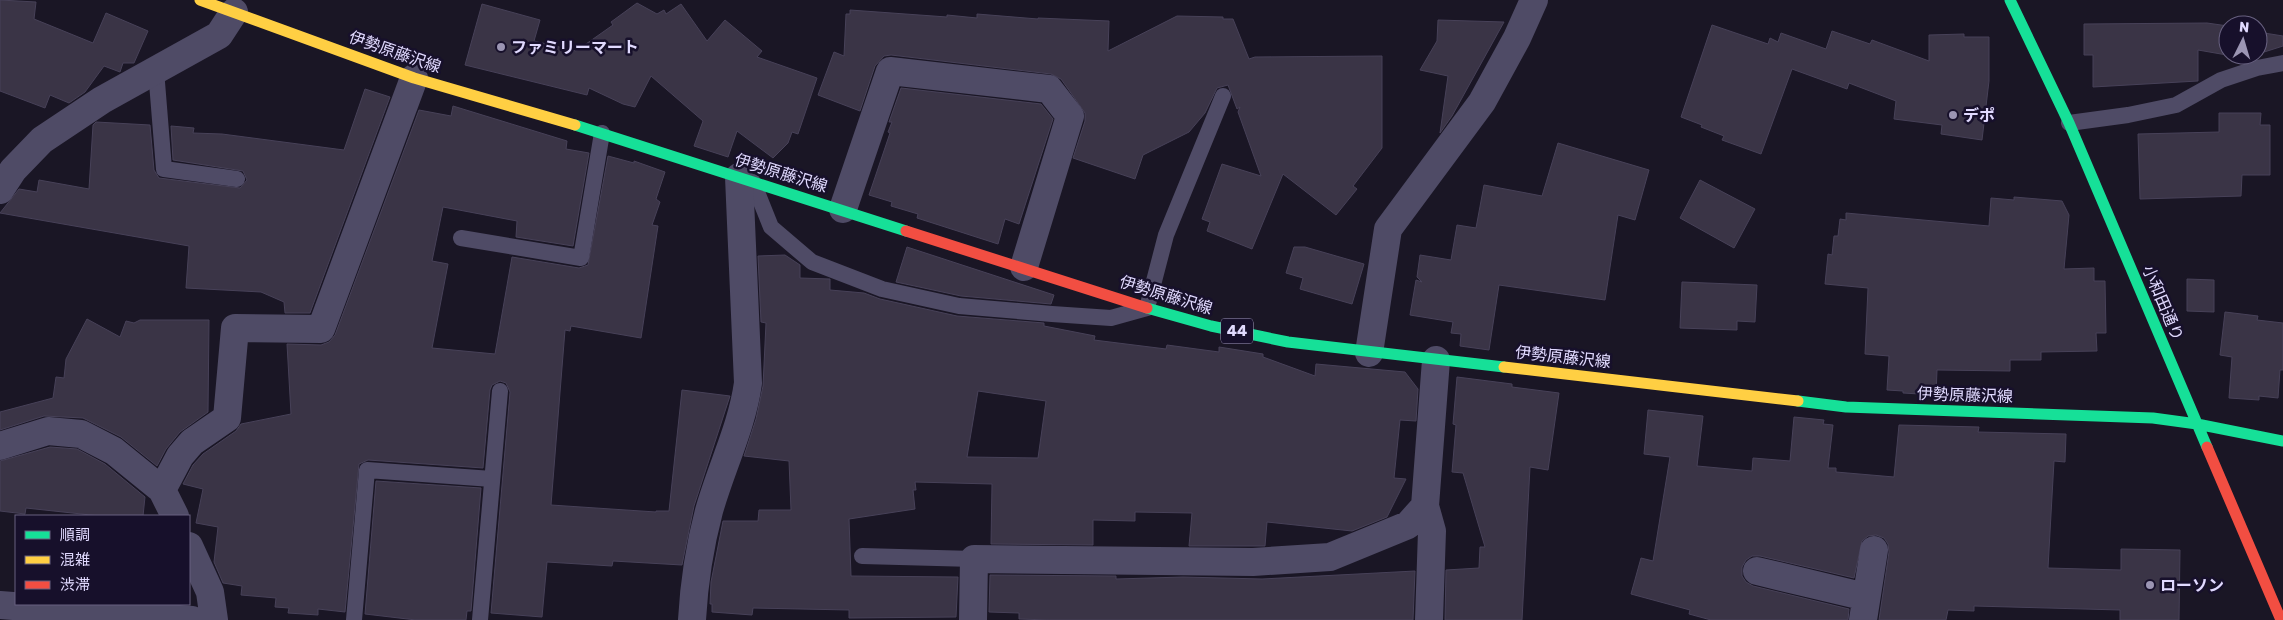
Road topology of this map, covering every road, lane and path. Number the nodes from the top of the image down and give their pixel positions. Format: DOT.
graph roads {
  1 [pos="200,0"];
  2 [pos="1534,0"];
  3 [pos="2010,0"];
  4 [pos="235,6"];
  5 [pos="2283,63"];
  6 [pos="156,70"];
  7 [pos="414,78"];
  8 [pos="1223,96"];
  9 [pos="2070,123"];
  10 [pos="602,133"];
  11 [pos="4,177"];
  12 [pos="237,179"];
  13 [pos="746,180"];
  14 [pos="843,210"];
  15 [pos="461,238"];
  16 [pos="1024,267"];
  17 [pos="1147,308"];
  18 [pos="1370,353"];
  19 [pos="1436,360"];
  20 [pos="500,391"];
  21 [pos="2196,424"];
  22 [pos="2283,441"];
  23 [pos="0,446"];
  24 [pos="492,479"];
  25 [pos="162,490"];
  26 [pos="1425,506"];
  27 [pos="174,515"];
  28 [pos="190,548"];
  29 [pos="1874,550"];
  30 [pos="862,556"];
  31 [pos="974,559"];
  32 [pos="1758,571"];
  33 [pos="0,605"];
  34 [pos="1864,608"];
  35 [pos="29,614"];
  36 [pos="2276,618"];
  37 [pos="192,620"];
  38 [pos="214,620"];
  39 [pos="354,620"];
  40 [pos="480,620"];
  41 [pos="692,620"];
  42 [pos="973,620"];
  43 [pos="1429,620"];
  1 -- 4 [label="main road, 伊勢原藤沢線 / 44"];
  2 -- 18 [label="street"];
  3 -- 9 [label="main road, 小和田通り"];
  4 -- 6 [label="street"];
  4 -- 7 [label="main road, 伊勢原藤沢線 / 44"];
  5 -- 9 [label="lane"];
  6 -- 11 [label="street"];
  6 -- 12 [label="lane"];
  7 -- 10 [label="main road, 伊勢原藤沢線 / 44"];
  7 -- 25 [label="street"];
  8 -- 17 [label="lane"];
  9 -- 21 [label="main road, 小和田通り"];
  10 -- 13 [label="main road, 伊勢原藤沢線 / 44"];
  10 -- 15 [label="lane"];
  13 -- 14 [label="main road, 伊勢原藤沢線 / 44"];
  13 -- 17 [label="lane"];
  13 -- 41 [label="street"];
  14 -- 16 [label="main road, 伊勢原藤沢線 / 44"];
  14 -- 16 [label="street"];
  16 -- 17 [label="main road, 伊勢原藤沢線 / 44"];
  17 -- 18 [label="main road, 伊勢原藤沢線 / 44"];
  18 -- 19 [label="main road, 伊勢原藤沢線 / 44"];
  19 -- 21 [label="main road, 伊勢原藤沢線 / 44"];
  19 -- 26 [label="street"];
  20 -- 24 [label="lane"];
  21 -- 22 [label="main road, 伊勢原藤沢線 / 44"];
  21 -- 36 [label="main road, 小和田通り"];
  23 -- 25 [label="street"];
  24 -- 39 [label="lane"];
  24 -- 40 [label="lane"];
  25 -- 27 [label="street"];
  26 -- 31 [label="street"];
  26 -- 43 [label="street"];
  28 -- 38 [label="street"];
  29 -- 34 [label="street"];
  30 -- 31 [label="lane"];
  31 -- 42 [label="street"];
  32 -- 34 [label="street"];
  33 -- 35 [label="street"];
  35 -- 37 [label="street"];
}
